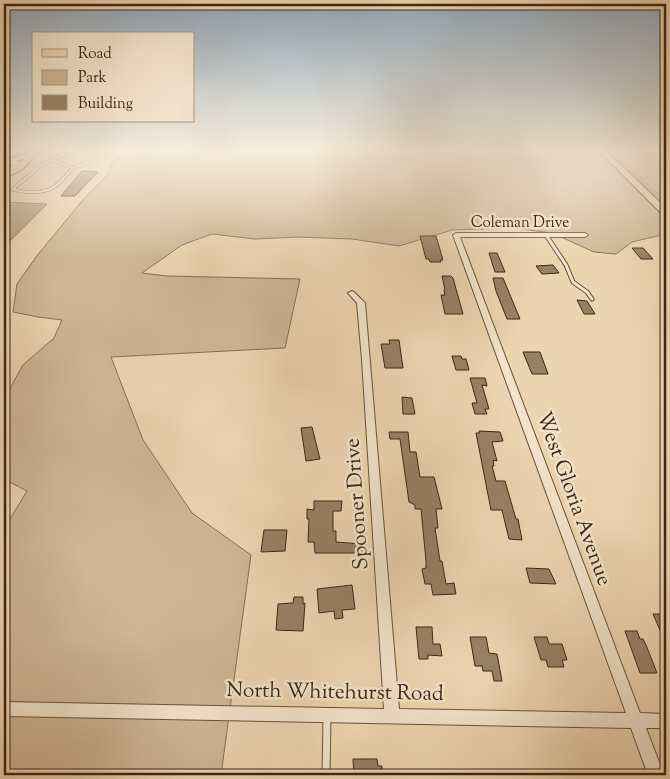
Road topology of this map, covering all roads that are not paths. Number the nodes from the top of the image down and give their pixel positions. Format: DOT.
graph roads {
  1 [pos="16,186"];
  2 [pos="56,186"];
  3 [pos="639,186"];
  4 [pos="666,213"];
  5 [pos="546,235"];
  6 [pos="585,235"];
  7 [pos="456,236"];
  8 [pos="352,293"];
  9 [pos="592,299"];
  10 [pos="4,709"];
  11 [pos="327,714"];
  12 [pos="392,715"];
  13 [pos="636,720"];
  14 [pos="666,721"];
  15 [pos="326,775"];
  16 [pos="656,775"];
  1 -- 2 [label="lane"];
  3 -- 4 [label="main road"];
  5 -- 6 [label="street, Coleman Drive"];
  5 -- 7 [label="street, Coleman Drive"];
  5 -- 9 [label="lane"];
  7 -- 13 [label="street, West Gloria Avenue"];
  8 -- 12 [label="street, Spooner Drive"];
  10 -- 11 [label="street, North Whitehurst Road"];
  11 -- 12 [label="street, North Whitehurst Road"];
  11 -- 15 [label="lane"];
  12 -- 13 [label="street, North Whitehurst Road"];
  13 -- 14 [label="street, North Whitehurst Road"];
  13 -- 16 [label="street, West Gloria Avenue"];
}
